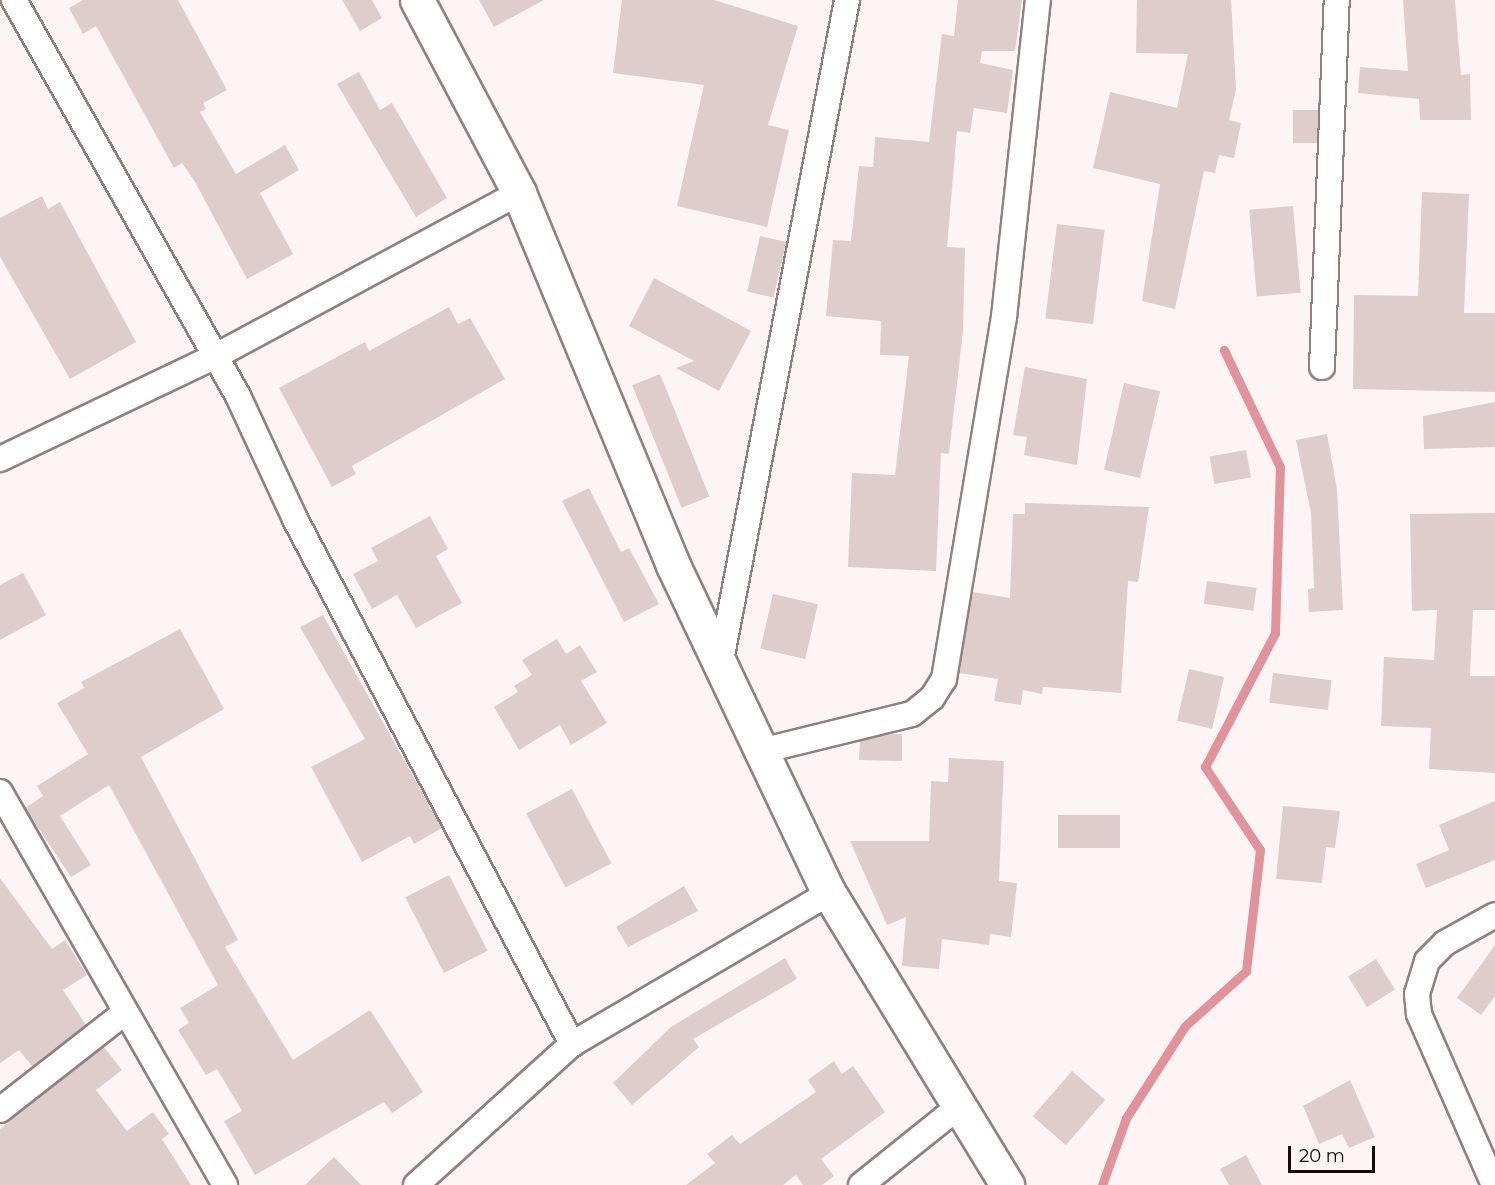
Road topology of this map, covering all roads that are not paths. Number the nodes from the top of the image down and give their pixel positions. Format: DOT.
graph roads {
  1 [pos="14,0"];
  2 [pos="417,0"];
  3 [pos="847,0"];
  4 [pos="1038,0"];
  5 [pos="1337,0"];
  6 [pos="519,193"];
  7 [pos="216,356"];
  8 [pos="1323,367"];
  9 [pos="0,459"];
  10 [pos="720,666"];
  11 [pos="761,751"];
  12 [pos="0,792"];
  13 [pos="830,893"];
  14 [pos="1495,915"];
  15 [pos="124,1013"];
  16 [pos="573,1044"];
  17 [pos="956,1108"];
  18 [pos="0,1110"];
  19 [pos="225,1185"];
  20 [pos="416,1185"];
  21 [pos="861,1185"];
  22 [pos="1007,1185"];
  23 [pos="1494,1185"];
  1 -- 7 [label="street"];
  2 -- 6 [label="street"];
  3 -- 10 [label="street"];
  4 -- 11 [label="street"];
  5 -- 8 [label="street"];
  6 -- 7 [label="street"];
  6 -- 10 [label="street"];
  7 -- 9 [label="street"];
  7 -- 16 [label="street"];
  10 -- 11 [label="street"];
  11 -- 13 [label="street"];
  12 -- 15 [label="street"];
  13 -- 16 [label="street"];
  13 -- 17 [label="street"];
  14 -- 23 [label="street"];
  15 -- 18 [label="street"];
  15 -- 19 [label="street"];
  16 -- 20 [label="street"];
  17 -- 21 [label="street"];
  17 -- 22 [label="street"];
}
